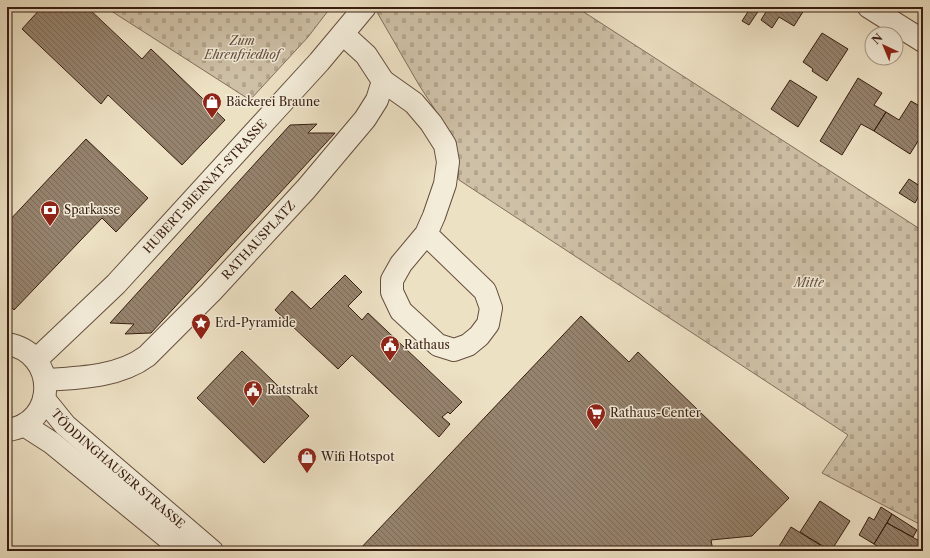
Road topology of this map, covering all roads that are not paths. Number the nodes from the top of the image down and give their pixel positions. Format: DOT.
graph roads {
  1 [pos="366,7"];
  2 [pos="869,7"];
  3 [pos="343,34"];
  4 [pos="923,41"];
  5 [pos="383,81"];
  6 [pos="426,234"];
  7 [pos="7,344"];
  8 [pos="37,359"];
  9 [pos="45,390"];
  10 [pos="15,427"];
  11 [pos="184,551"];
  12 [pos="212,551"];
  1 -- 3 [label="street, HUBERT-BIERNAT-STRASSE"];
  2 -- 4 [label="street"];
  3 -- 5 [label="street"];
  3 -- 8 [label="street, HUBERT-BIERNAT-STRASSE"];
  5 -- 6 [label="street"];
  5 -- 9 [label="street, RATHAUSPLATZ"];
  6 -- 6 [label="street"];
  7 -- 8 [label="street"];
  8 -- 9 [label="street, TÖDDINGHAUSER STRASSE"];
  9 -- 10 [label="street, TÖDDINGHAUSER STRASSE"];
  9 -- 12 [label="street, TÖDDINGHAUSER STRASSE"];
  10 -- 11 [label="street, TÖDDINGHAUSER STRASSE"];
}
